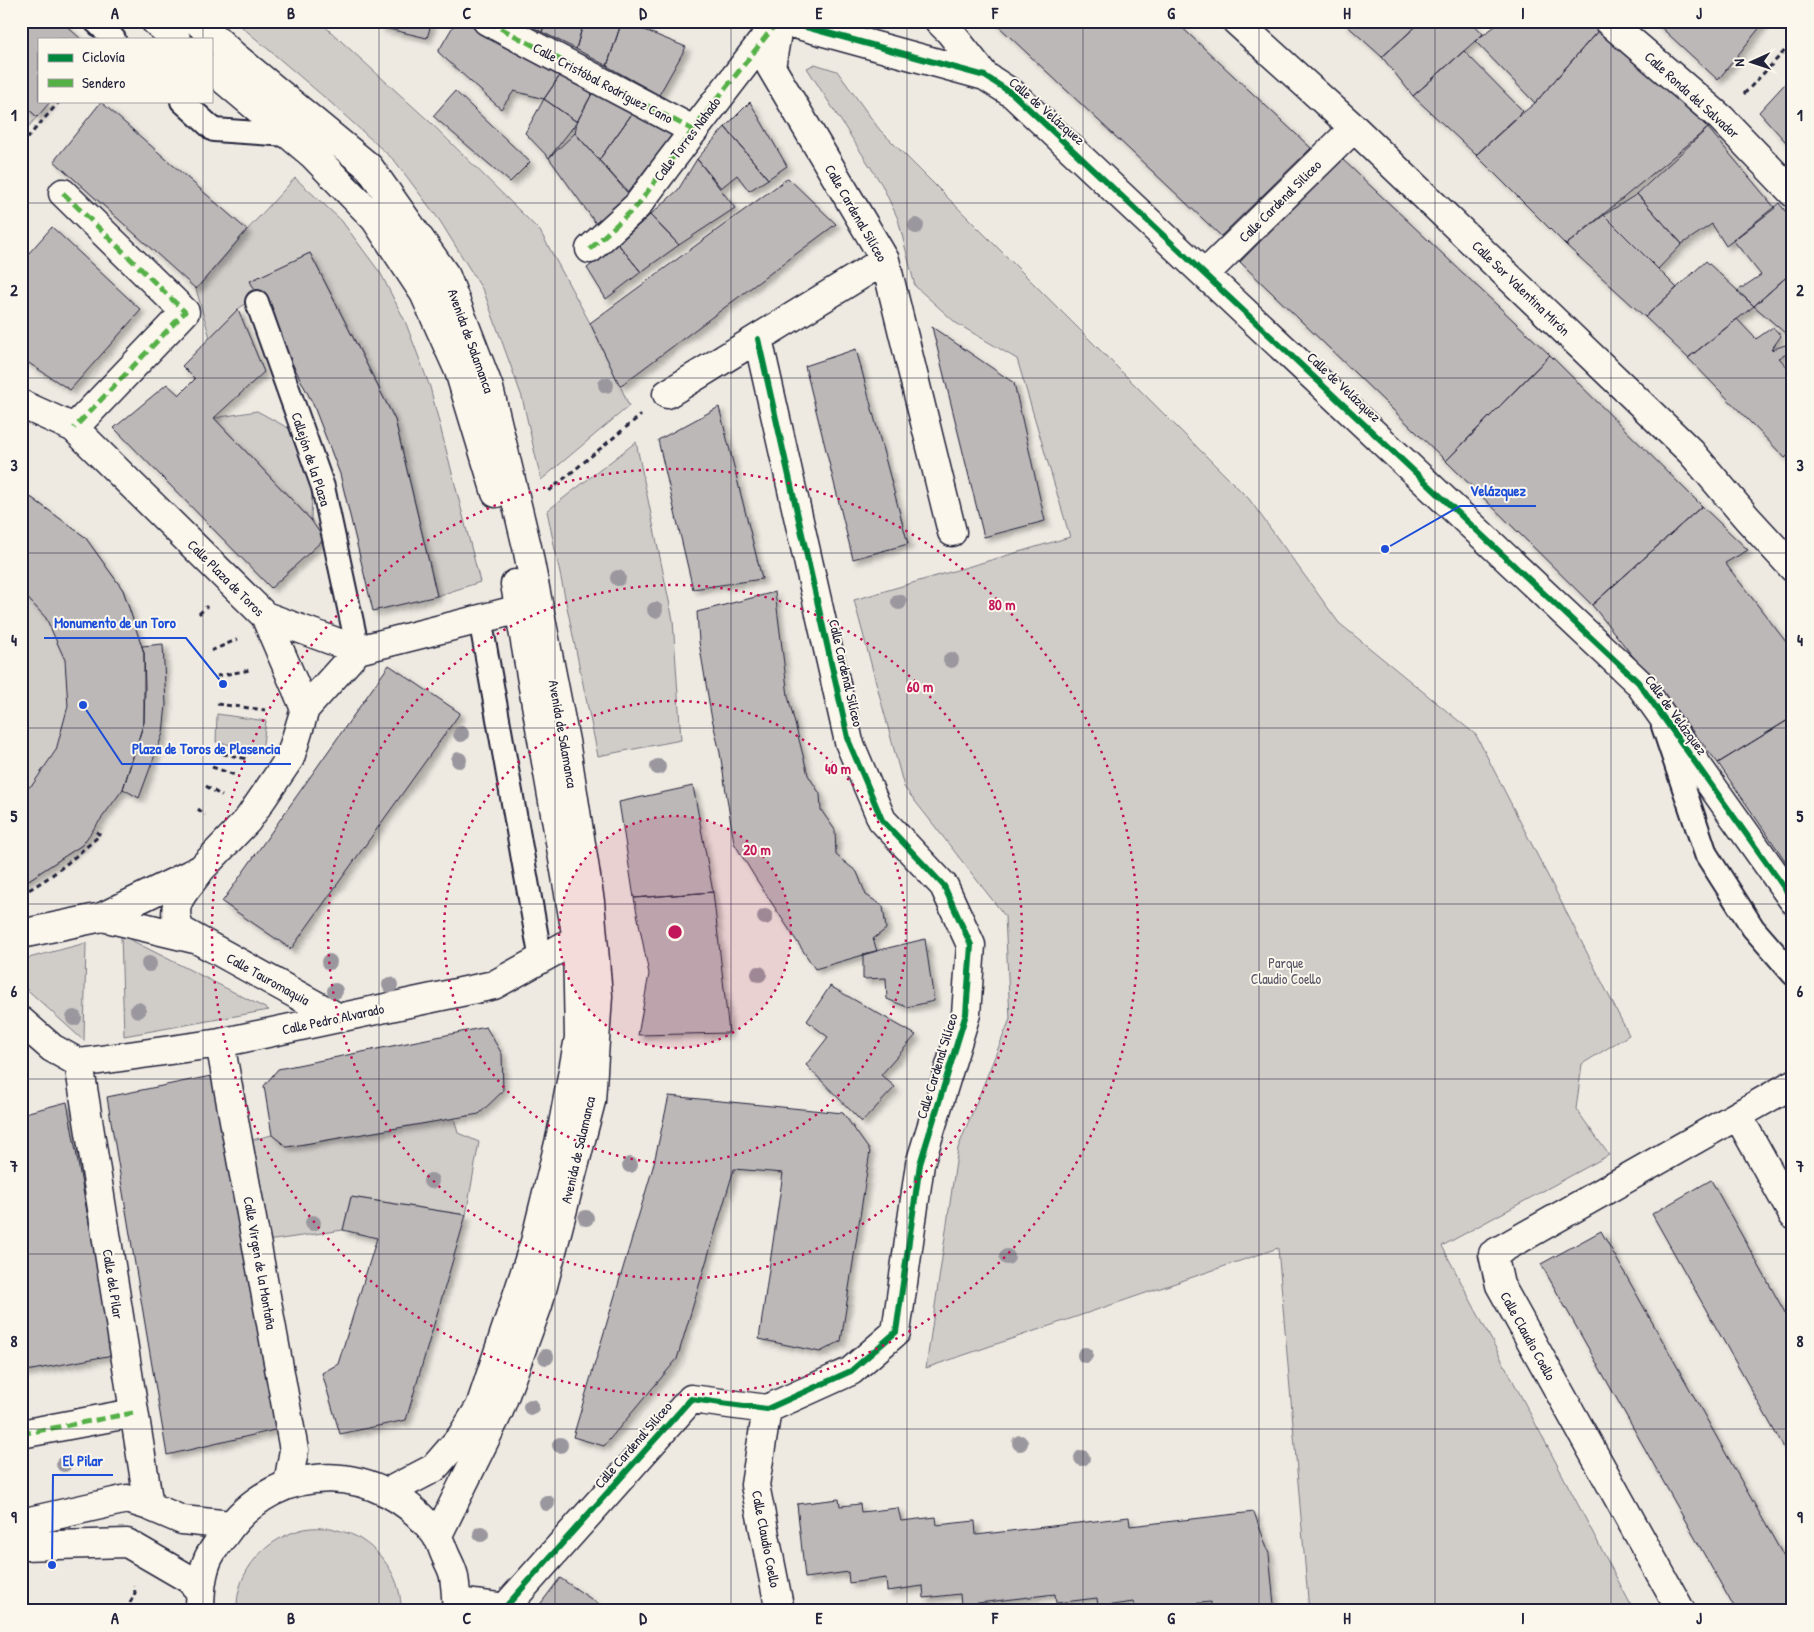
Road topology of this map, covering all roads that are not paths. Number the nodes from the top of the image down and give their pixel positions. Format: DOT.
graph roads {
  1 [pos="95,21"];
  2 [pos="155,21"];
  3 [pos="197,21"];
  4 [pos="487,21"];
  5 [pos="778,21"];
  6 [pos="784,21"];
  7 [pos="939,21"];
  8 [pos="1236,21"];
  9 [pos="1608,21"];
  10 [pos="834,27"];
  11 [pos="113,38"];
  12 [pos="175,38"];
  13 [pos="212,70"];
  14 [pos="986,76"];
  15 [pos="183,102"];
  16 [pos="1354,128"];
  17 [pos="693,130"];
  18 [pos="288,135"];
  19 [pos="63,193"];
  20 [pos="1793,193"];
  21 [pos="590,249"];
  22 [pos="885,260"];
  23 [pos="1206,274"];
  24 [pos="257,302"];
  25 [pos="758,339"];
  26 [pos="667,394"];
  27 [pos="21,404"];
  28 [pos="74,428"];
  29 [pos="952,532"];
  30 [pos="1793,568"];
  31 [pos="520,609"];
  32 [pos="266,616"];
  33 [pos="480,618"];
  34 [pos="358,650"];
  35 [pos="1657,708"];
  36 [pos="305,709"];
  37 [pos="201,868"];
  38 [pos="1793,900"];
  39 [pos="102,917"];
  40 [pos="21,934"];
  41 [pos="577,939"];
  42 [pos="198,940"];
  43 [pos="541,960"];
  44 [pos="1793,974"];
  45 [pos="339,1018"];
  46 [pos="21,1021"];
  47 [pos="220,1043"];
  48 [pos="79,1063"];
  49 [pos="1793,1084"];
  50 [pos="1738,1116"];
  51 [pos="1793,1215"];
  52 [pos="767,1409"];
  53 [pos="133,1413"];
  54 [pos="21,1434"];
  55 [pos="288,1484"];
  56 [pos="388,1492"];
  57 [pos="149,1506"];
  58 [pos="21,1523"];
  59 [pos="231,1525"];
  60 [pos="437,1537"];
  61 [pos="21,1546"];
  62 [pos="200,1601"];
  63 [pos="457,1607"];
  64 [pos="504,1609"];
  65 [pos="780,1611"];
  66 [pos="1682,1611"];
  1 -- 11 [label="lane"];
  2 -- 12 [label="street"];
  3 -- 60 [label="street, Avenida de Salamanca"];
  4 -- 17 [label="street, Calle Cristóbal Rodríguez Cano"];
  5 -- 17 [label="street, Calle Torres Nahado"];
  5 -- 22 [label="street, Calle Cardenal Silíceo"];
  6 -- 10 [label="street, Calle de Velázquez"];
  7 -- 14 [label="street, Calle de Velázquez"];
  8 -- 16 [label="street, Calle Sor Valentina Mirón"];
  9 -- 20 [label="street, Calle Ronda del Salvador"];
  10 -- 14 [label="street, Calle de Velázquez"];
  13 -- 18 [label="street, Avenida de Salamanca"];
  14 -- 23 [label="street, Calle de Velázquez"];
  15 -- 18 [label="lane"];
  16 -- 23 [label="street, Calle Cardenal Siliceo"];
  16 -- 30 [label="street, Calle Sor Valentina Mirón"];
  17 -- 21 [label="street, Calle Torres Nahado"];
  18 -- 31 [label="street, Avenida de Salamanca"];
  19 -- 28 [label="street"];
  22 -- 25 [label="street"];
  22 -- 29 [label="street, Calle Cardenal Silíceo"];
  23 -- 35 [label="street, Calle de Velázquez"];
  24 -- 34 [label="lane, Callejón de la Plaza"];
  25 -- 26 [label="street"];
  25 -- 52 [label="street, Calle Cardenal Silíceo"];
  27 -- 28 [label="street, Calle Plaza de Toros"];
  28 -- 32 [label="street, Calle Plaza de Toros"];
  31 -- 33 [label="street"];
  31 -- 41 [label="street, Avenida de Salamanca"];
  32 -- 34 [label="street"];
  32 -- 36 [label="street, Calle Plaza de Toros"];
  33 -- 34 [label="street"];
  33 -- 43 [label="lane"];
  34 -- 36 [label="street"];
  35 -- 38 [label="street, Calle de Velázquez"];
  35 -- 44 [label="lane"];
  36 -- 37 [label="street"];
  37 -- 39 [label="street"];
  37 -- 42 [label="street, Calle Tauromaquia"];
  39 -- 40 [label="street"];
  39 -- 42 [label="street, Calle Tauromaquia"];
  41 -- 43 [label="street, Calle Pedro Alvarado"];
  41 -- 56 [label="street, Avenida de Salamanca"];
  42 -- 45 [label="street, Calle Tauromaquia"];
  43 -- 45 [label="street, Calle Pedro Alvarado"];
  45 -- 47 [label="street, Calle Pedro Alvarado"];
  46 -- 48 [label="street"];
  47 -- 48 [label="street, Calle Pedro Alvarado"];
  47 -- 55 [label="street, Calle Virgen de la Montaña"];
  48 -- 53 [label="street, Calle del Pilar"];
  49 -- 50 [label="street, Calle Claudio Coello"];
  50 -- 51 [label="street"];
  50 -- 66 [label="street, Calle Claudio Coello"];
  52 -- 64 [label="street, Calle Cardenal Silíceo"];
  52 -- 65 [label="street, Calle Claudio Coello"];
  53 -- 54 [label="street"];
  53 -- 57 [label="street, Calle del Pilar"];
  55 -- 56 [label="street"];
  55 -- 59 [label="street"];
  56 -- 60 [label="street"];
  57 -- 58 [label="street"];
  57 -- 59 [label="street"];
  59 -- 62 [label="street"];
  60 -- 63 [label="street"];
  61 -- 62 [label="street"];
  63 -- 64 [label="street, Calle Cardenal Silíceo"];
}
